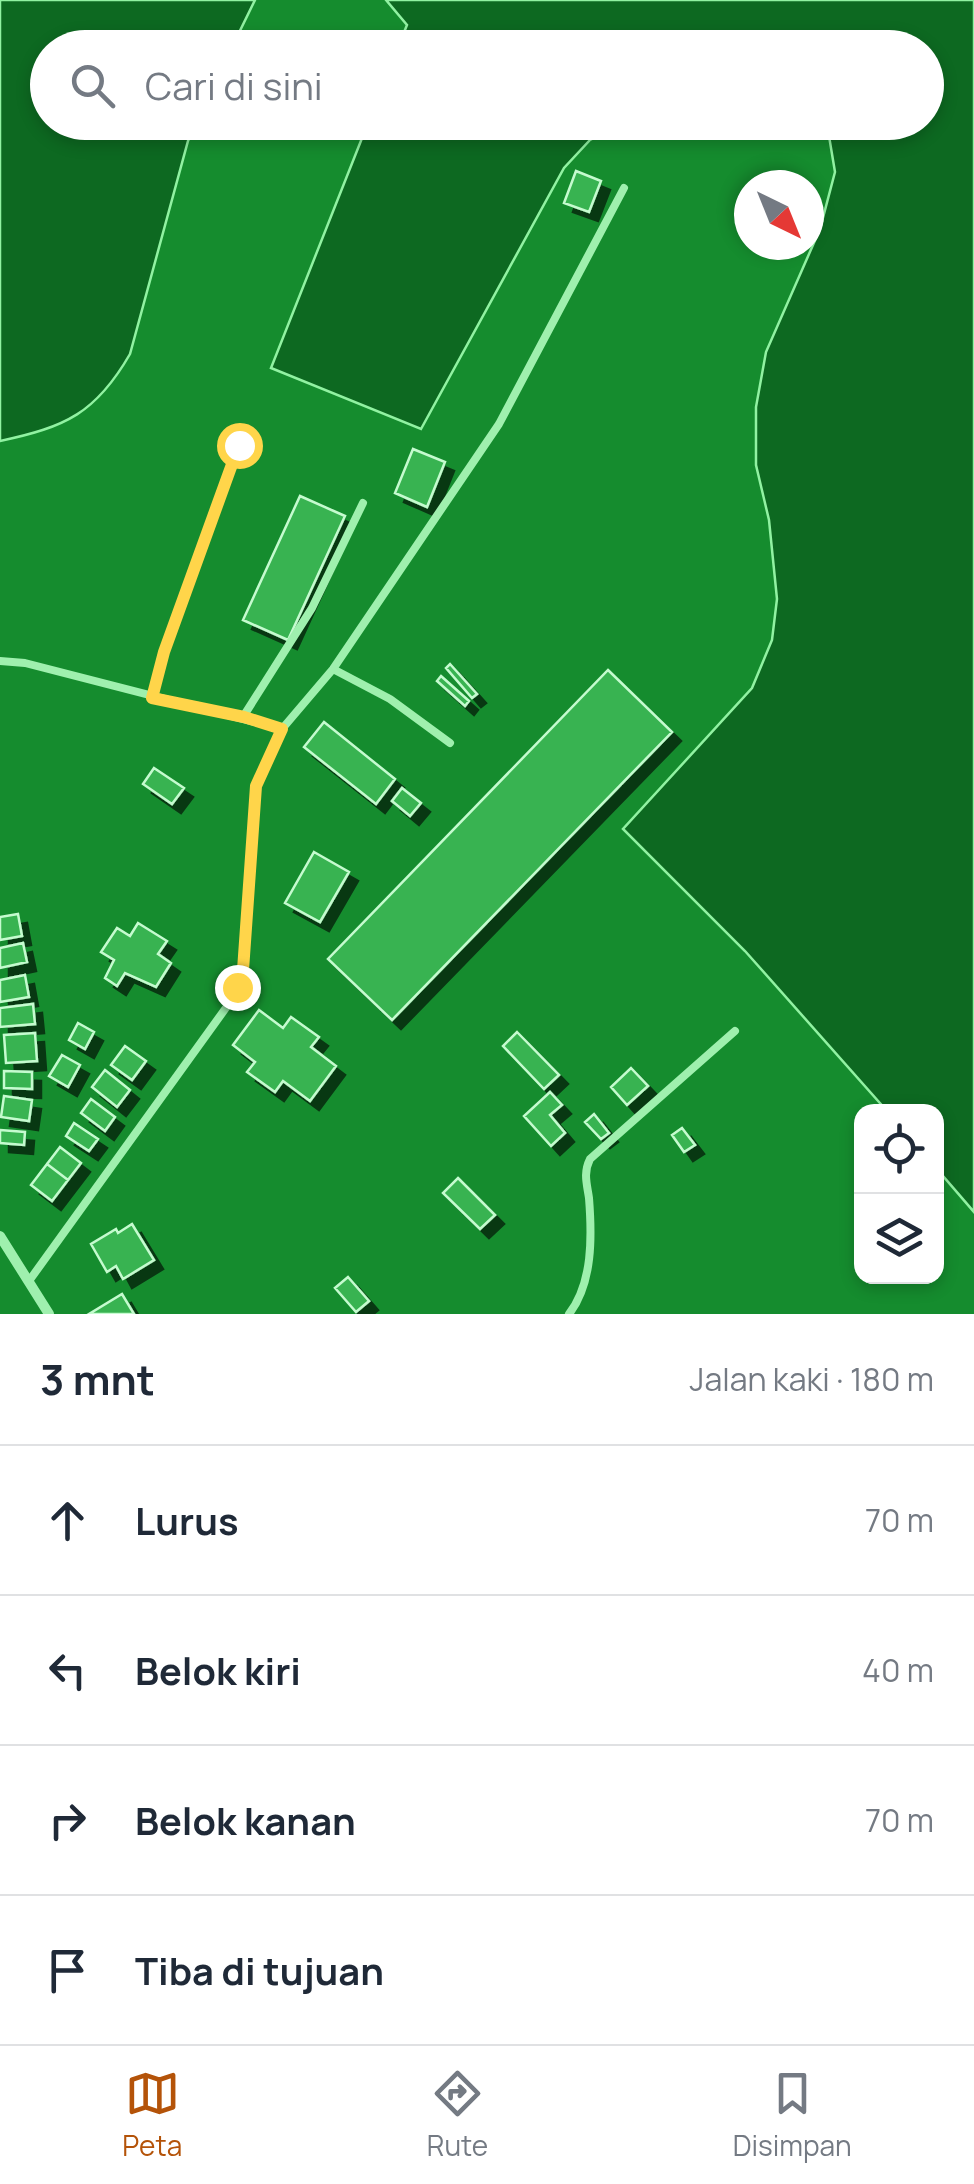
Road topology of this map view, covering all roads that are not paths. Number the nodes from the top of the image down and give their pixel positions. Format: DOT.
graph roads {
  1 [pos="624,188"];
  2 [pos="239,445"];
  3 [pos="363,503"];
  4 [pos="0,661"];
  5 [pos="332,669"];
  6 [pos="152,698"];
  7 [pos="244,717"];
  8 [pos="282,729"];
  9 [pos="450,743"];
  10 [pos="735,1031"];
  11 [pos="0,1236"];
  12 [pos="28,1280"];
  13 [pos="49,1314"];
  14 [pos="570,1314"];
  1 -- 5 [label="lane"];
  2 -- 6 [label="lane"];
  3 -- 7 [label="lane"];
  4 -- 6 [label="lane"];
  5 -- 8 [label="lane"];
  5 -- 9 [label="lane"];
  6 -- 7 [label="lane"];
  7 -- 8 [label="lane"];
  8 -- 12 [label="lane"];
  10 -- 14 [label="lane"];
  11 -- 12 [label="street"];
  12 -- 13 [label="street"];
}
